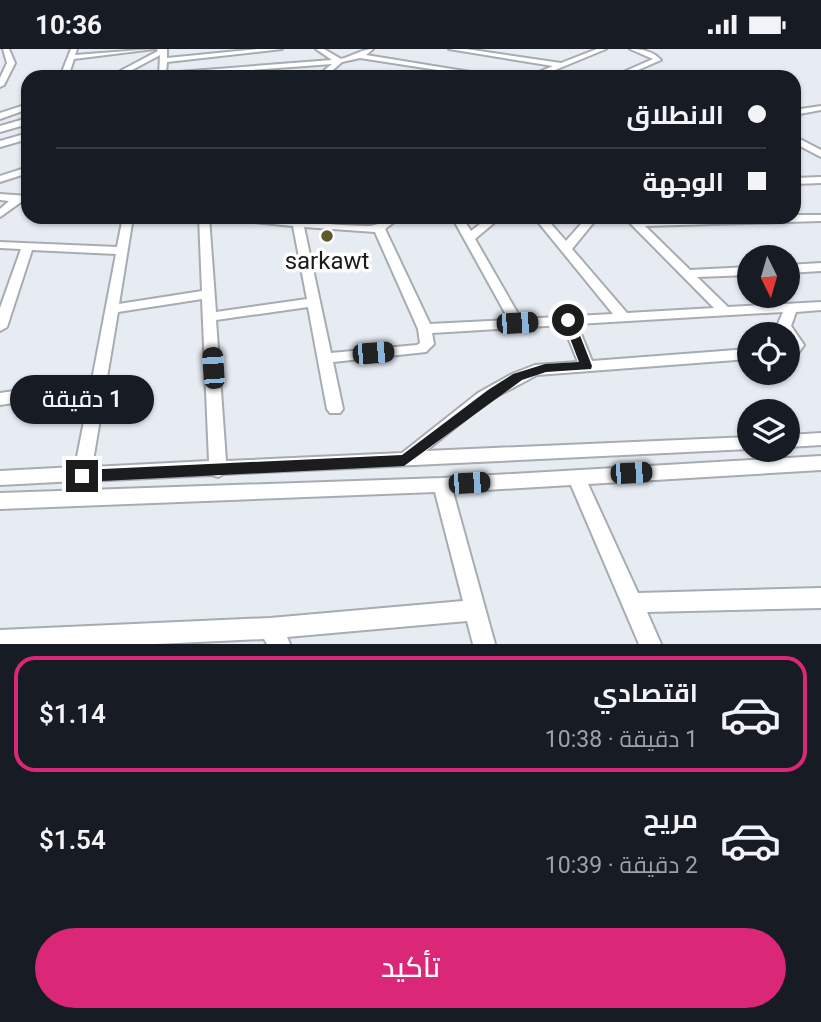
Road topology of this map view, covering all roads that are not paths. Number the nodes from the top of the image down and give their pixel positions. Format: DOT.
graph roads {
  1 [pos="19,49"];
  2 [pos="151,49"];
  3 [pos="164,49"];
  4 [pos="220,49"];
  5 [pos="267,49"];
  6 [pos="279,49"];
  7 [pos="319,49"];
  8 [pos="370,49"];
  9 [pos="452,49"];
  10 [pos="603,49"];
  11 [pos="633,49"];
  12 [pos="6,50"];
  13 [pos="74,53"];
  14 [pos="230,53"];
  15 [pos="360,56"];
  16 [pos="163,60"];
  17 [pos="340,61"];
  18 [pos="562,65"];
  19 [pos="67,70"];
  20 [pos="126,70"];
  21 [pos="162,70"];
  22 [pos="227,70"];
  23 [pos="273,70"];
  24 [pos="329,70"];
  25 [pos="451,70"];
  26 [pos="549,70"];
  27 [pos="633,70"];
  28 [pos="0,85"];
  29 [pos="821,99"];
  30 [pos="801,103"];
  31 [pos="21,108"];
  32 [pos="821,108"];
  33 [pos="801,113"];
  34 [pos="801,114"];
  35 [pos="0,116"];
  36 [pos="821,121"];
  37 [pos="21,123"];
  38 [pos="0,129"];
  39 [pos="21,138"];
  40 [pos="801,143"];
  41 [pos="0,144"];
  42 [pos="821,154"];
  43 [pos="21,172"];
  44 [pos="801,177"];
  45 [pos="0,179"];
  46 [pos="821,180"];
  47 [pos="801,181"];
  48 [pos="807,181"];
  49 [pos="0,197"];
  50 [pos="21,198"];
  51 [pos="21,200"];
  52 [pos="0,214"];
  53 [pos="801,218"];
  54 [pos="821,218"];
  55 [pos="127,224"];
  56 [pos="204,224"];
  57 [pos="298,224"];
  58 [pos="340,224"];
  59 [pos="385,224"];
  60 [pos="461,224"];
  61 [pos="487,224"];
  62 [pos="546,224"];
  63 [pos="587,224"];
  64 [pos="637,224"];
  65 [pos="379,228"];
  66 [pos="469,238"];
  67 [pos="0,245"];
  68 [pos="567,247"];
  69 [pos="27,248"];
  70 [pos="122,251"];
  71 [pos="821,267"];
  72 [pos="800,268"];
  73 [pos="737,272"];
  74 [pos="687,274"];
  75 [pos="208,294"];
  76 [pos="3,301"];
  77 [pos="314,302"];
  78 [pos="821,306"];
  79 [pos="800,307"];
  80 [pos="791,308"];
  81 [pos="111,309"];
  82 [pos="725,311"];
  83 [pos="210,317"];
  84 [pos="623,317"];
  85 [pos="568,320"];
  86 [pos="786,322"];
  87 [pos="517,323"];
  88 [pos="0,327"];
  89 [pos="425,329"];
  90 [pos="737,354"];
  91 [pos="325,358"];
  92 [pos="587,366"];
  93 [pos="99,383"];
  94 [pos="0,399"];
  95 [pos="335,409"];
  96 [pos="821,439"];
  97 [pos="800,440"];
  98 [pos="737,443"];
  99 [pos="724,444"];
  100 [pos="404,460"];
  101 [pos="821,463"];
  102 [pos="739,467"];
  103 [pos="218,470"];
  104 [pos="153,473"];
  105 [pos="82,476"];
  106 [pos="576,477"];
  107 [pos="0,478"];
  108 [pos="442,485"];
  109 [pos="148,495"];
  110 [pos="0,501"];
  111 [pos="821,598"];
  112 [pos="632,603"];
  113 [pos="475,610"];
  114 [pos="274,636"];
  115 [pos="156,638"];
  116 [pos="0,641"];
  117 [pos="484,644"];
  118 [pos="650,644"];
  1 -- 12 [label="street"];
  2 -- 13 [label="street"];
  3 -- 16 [label="street"];
  3 -- 20 [label="street"];
  4 -- 14 [label="street"];
  5 -- 6 [label="street"];
  5 -- 14 [label="street"];
  7 -- 17 [label="street"];
  8 -- 15 [label="street"];
  9 -- 18 [label="street"];
  10 -- 18 [label="street"];
  11 -- 27 [label="street"];
  12 -- 28 [label="street"];
  13 -- 19 [label="street"];
  14 -- 16 [label="street"];
  14 -- 22 [label="street"];
  15 -- 17 [label="street"];
  15 -- 25 [label="street"];
  16 -- 21 [label="street"];
  17 -- 23 [label="street"];
  17 -- 24 [label="street"];
  18 -- 26 [label="street"];
  29 -- 30 [label="street"];
  31 -- 35 [label="street"];
  32 -- 33 [label="street"];
  34 -- 36 [label="street"];
  37 -- 38 [label="street"];
  39 -- 41 [label="street"];
  40 -- 42 [label="street"];
  43 -- 45 [label="street"];
  44 -- 48 [label="street"];
  46 -- 48 [label="street"];
  47 -- 48 [label="street"];
  49 -- 50 [label="street"];
  51 -- 52 [label="street"];
  53 -- 54 [label="street"];
  55 -- 70 [label="street"];
  56 -- 75 [label="street"];
  57 -- 77 [label="street"];
  58 -- 65 [label="street"];
  59 -- 65 [label="street"];
  60 -- 66 [label="street"];
  61 -- 66 [label="street"];
  62 -- 68 [label="street"];
  63 -- 68 [label="street"];
  64 -- 74 [label="street"];
  65 -- 89 [label="street"];
  66 -- 87 [label="street"];
  67 -- 69 [label="street"];
  68 -- 84 [label="street"];
  69 -- 70 [label="street"];
  69 -- 76 [label="street"];
  70 -- 81 [label="street"];
  71 -- 72 [label="street"];
  73 -- 74 [label="street"];
  74 -- 82 [label="street"];
  75 -- 81 [label="street"];
  75 -- 83 [label="street"];
  76 -- 88 [label="street"];
  77 -- 83 [label="street"];
  77 -- 91 [label="street"];
  78 -- 79 [label="street"];
  80 -- 82 [label="street"];
  80 -- 86 [label="street"];
  81 -- 93 [label="street"];
  82 -- 84 [label="street"];
  83 -- 103 [label="street"];
  84 -- 85 [label="street"];
  85 -- 87 [label="street"];
  85 -- 92 [label="street"];
  87 -- 89 [label="street"];
  89 -- 91 [label="street"];
  90 -- 92 [label="street"];
  91 -- 95 [label="street"];
  92 -- 100 [label="street"];
  93 -- 94 [label="street"];
  93 -- 105 [label="street"];
  96 -- 97 [label="street"];
  98 -- 99 [label="street"];
  99 -- 100 [label="street"];
  99 -- 102 [label="street"];
  100 -- 103 [label="street"];
  101 -- 102 [label="street"];
  102 -- 106 [label="street"];
  103 -- 104 [label="street"];
  104 -- 105 [label="street"];
  104 -- 109 [label="street"];
  105 -- 107 [label="street"];
  106 -- 108 [label="street"];
  106 -- 112 [label="street"];
  108 -- 109 [label="street"];
  108 -- 113 [label="street"];
  109 -- 110 [label="street"];
  111 -- 112 [label="street"];
  112 -- 118 [label="street"];
  113 -- 114 [label="street"];
  113 -- 117 [label="street"];
  114 -- 115 [label="street"];
  115 -- 116 [label="street"];
}
